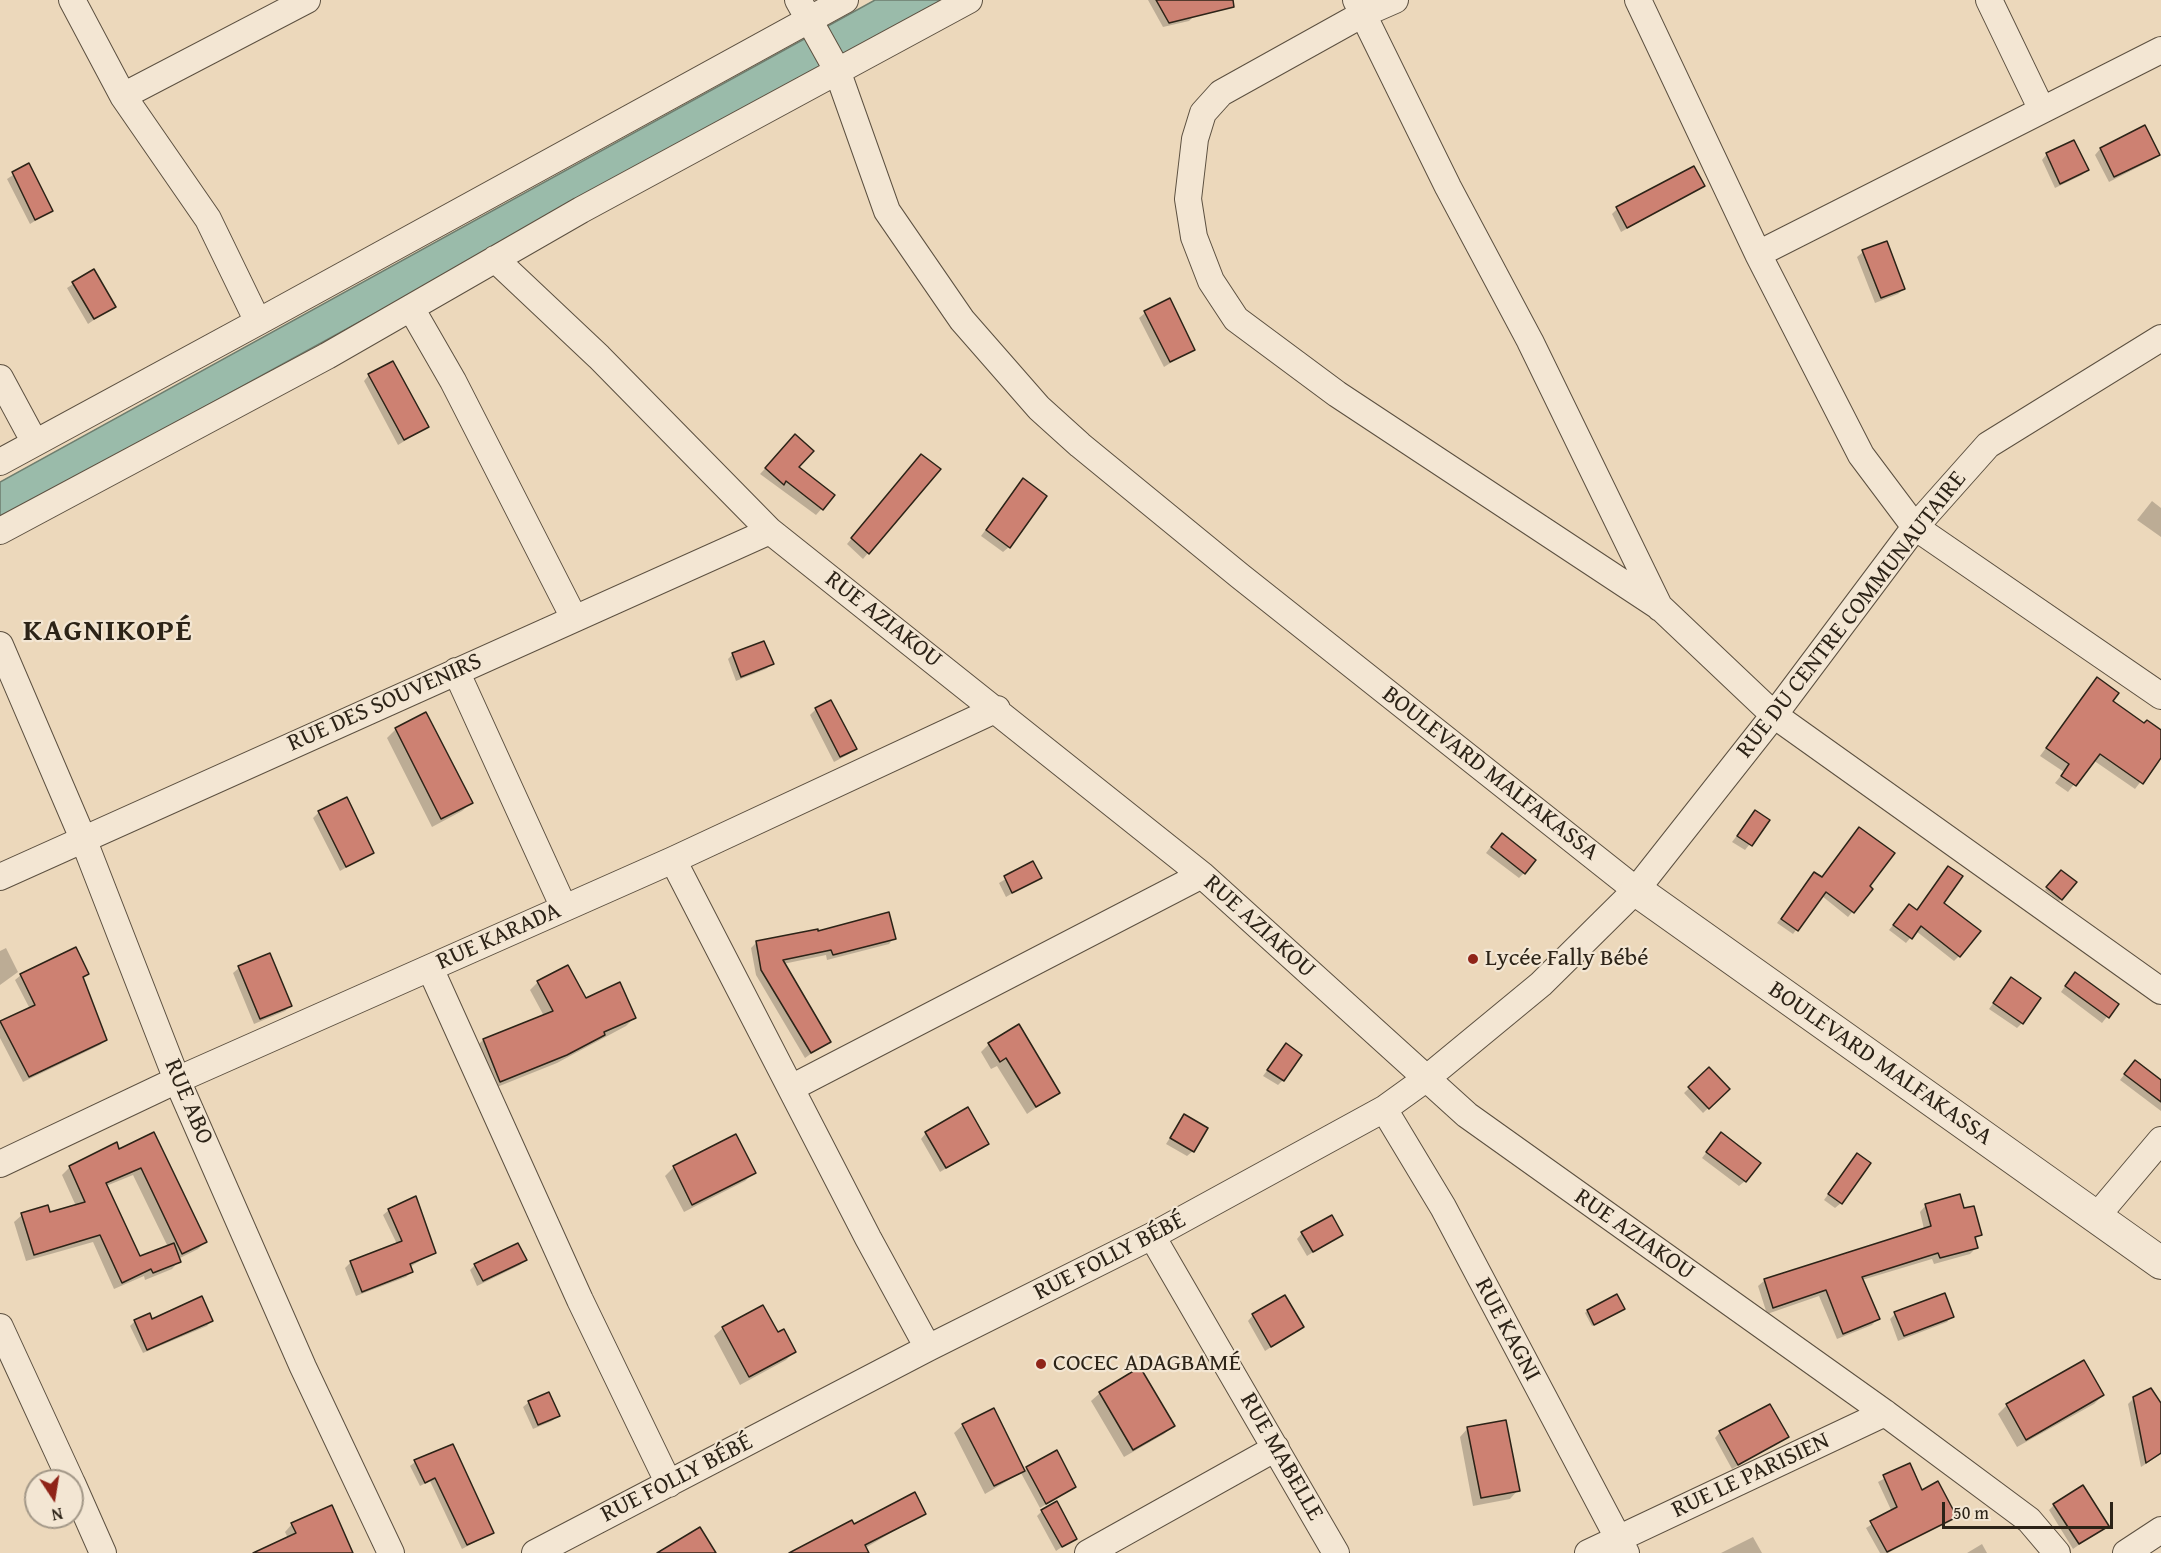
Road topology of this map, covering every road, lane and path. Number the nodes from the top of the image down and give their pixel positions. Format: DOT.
graph roads {
  1 [pos="72,0"];
  2 [pos="307,0"];
  3 [pos="845,0"];
  4 [pos="969,0"];
  5 [pos="1395,0"];
  6 [pos="1638,0"];
  7 [pos="1989,0"];
  8 [pos="1360,7"];
  9 [pos="806,14"];
  10 [pos="2161,50"];
  11 [pos="837,70"];
  12 [pos="123,96"];
  13 [pos="2041,108"];
  14 [pos="1758,254"];
  15 [pos="495,259"];
  16 [pos="411,308"];
  17 [pos="258,322"];
  18 [pos="2155,348"];
  19 [pos="0,378"];
  20 [pos="35,443"];
  21 [pos="0,462"];
  22 [pos="1915,527"];
  23 [pos="0,531"];
  24 [pos="770,531"];
  25 [pos="1660,608"];
  26 [pos="573,618"];
  27 [pos="0,645"];
  28 [pos="456,671"];
  29 [pos="2161,696"];
  30 [pos="998,709"];
  31 [pos="1773,715"];
  32 [pos="84,841"];
  33 [pos="673,860"];
  34 [pos="1202,875"];
  35 [pos="0,877"];
  36 [pos="1636,890"];
  37 [pos="564,908"];
  38 [pos="430,968"];
  39 [pos="2161,991"];
  40 [pos="1427,1078"];
  41 [pos="177,1080"];
  42 [pos="791,1088"];
  43 [pos="1384,1109"];
  44 [pos="2161,1140"];
  45 [pos="0,1164"];
  46 [pos="2096,1217"];
  47 [pos="1152,1236"];
  48 [pos="2161,1263"];
  49 [pos="0,1327"];
  50 [pos="928,1348"];
  51 [pos="1885,1413"];
  52 [pos="1276,1448"];
  53 [pos="65,1469"];
  54 [pos="669,1484"];
  55 [pos="84,1511"];
  56 [pos="2161,1530"];
  57 [pos="1622,1546"];
  58 [pos="103,1553"];
  59 [pos="391,1553"];
  60 [pos="535,1553"];
  61 [pos="1088,1553"];
  62 [pos="1336,1553"];
  63 [pos="1588,1553"];
  64 [pos="2057,1553"];
  65 [pos="2126,1553"];
  1 -- 12 [label="street"];
  2 -- 12 [label="street"];
  3 -- 9 [label="street"];
  4 -- 11 [label="street"];
  5 -- 8 [label="street"];
  6 -- 14 [label="street"];
  7 -- 13 [label="street"];
  8 -- 25 [label="street"];
  8 -- 25 [label="street"];
  9 -- 11 [label="street, BOULEVARD MALFAKASSA"];
  9 -- 17 [label="street"];
  10 -- 13 [label="street"];
  11 -- 15 [label="street"];
  11 -- 36 [label="street, BOULEVARD MALFAKASSA"];
  12 -- 17 [label="street"];
  13 -- 14 [label="street"];
  14 -- 22 [label="street"];
  15 -- 16 [label="street"];
  15 -- 24 [label="street, RUE AZIAKOU"];
  16 -- 23 [label="street"];
  16 -- 26 [label="street"];
  17 -- 20 [label="street"];
  18 -- 22 [label="street, RUE DU CENTRE COMMUNAUTAIRE"];
  19 -- 20 [label="street"];
  20 -- 21 [label="street"];
  22 -- 29 [label="street"];
  22 -- 31 [label="street, RUE DU CENTRE COMMUNAUTAIRE"];
  24 -- 26 [label="street, RUE DES SOUVENIRS"];
  24 -- 30 [label="street, RUE AZIAKOU"];
  25 -- 31 [label="street"];
  26 -- 28 [label="street, RUE DES SOUVENIRS"];
  27 -- 32 [label="street, RUE ABO"];
  28 -- 32 [label="street, RUE DES SOUVENIRS"];
  28 -- 37 [label="street"];
  30 -- 33 [label="street, RUE KARADA"];
  30 -- 34 [label="street, RUE AZIAKOU"];
  31 -- 36 [label="street, RUE DU CENTRE COMMUNAUTAIRE"];
  31 -- 39 [label="street"];
  32 -- 35 [label="street, RUE DES SOUVENIRS"];
  32 -- 41 [label="street, RUE ABO"];
  33 -- 37 [label="street, RUE KARADA"];
  33 -- 42 [label="street"];
  34 -- 40 [label="street, RUE AZIAKOU"];
  34 -- 42 [label="street"];
  36 -- 40 [label="street, RUE FOLLY BÉBÉ"];
  36 -- 46 [label="street, BOULEVARD MALFAKASSA"];
  37 -- 38 [label="street, RUE KARADA"];
  38 -- 41 [label="street, RUE KARADA"];
  38 -- 54 [label="street"];
  40 -- 43 [label="street, RUE FOLLY BÉBÉ"];
  40 -- 51 [label="street, RUE AZIAKOU"];
  41 -- 45 [label="street, RUE KARADA"];
  41 -- 59 [label="street, RUE ABO"];
  42 -- 50 [label="street"];
  43 -- 47 [label="street, RUE FOLLY BÉBÉ"];
  43 -- 57 [label="street, RUE KAGNI"];
  44 -- 46 [label="street"];
  46 -- 48 [label="street, BOULEVARD MALFAKASSA"];
  47 -- 50 [label="street, RUE FOLLY BÉBÉ"];
  47 -- 52 [label="street, RUE MABELLE"];
  49 -- 53 [label="street"];
  50 -- 54 [label="street, RUE FOLLY BÉBÉ"];
  51 -- 57 [label="street, RUE LE PARISIEN"];
  51 -- 64 [label="street, RUE AZIAKOU"];
  52 -- 61 [label="street"];
  52 -- 62 [label="street, RUE MABELLE"];
  54 -- 60 [label="street, RUE FOLLY BÉBÉ"];
  55 -- 58 [label="street"];
  56 -- 65 [label="street"];
  57 -- 63 [label="street, RUE LE PARISIEN"];
}
